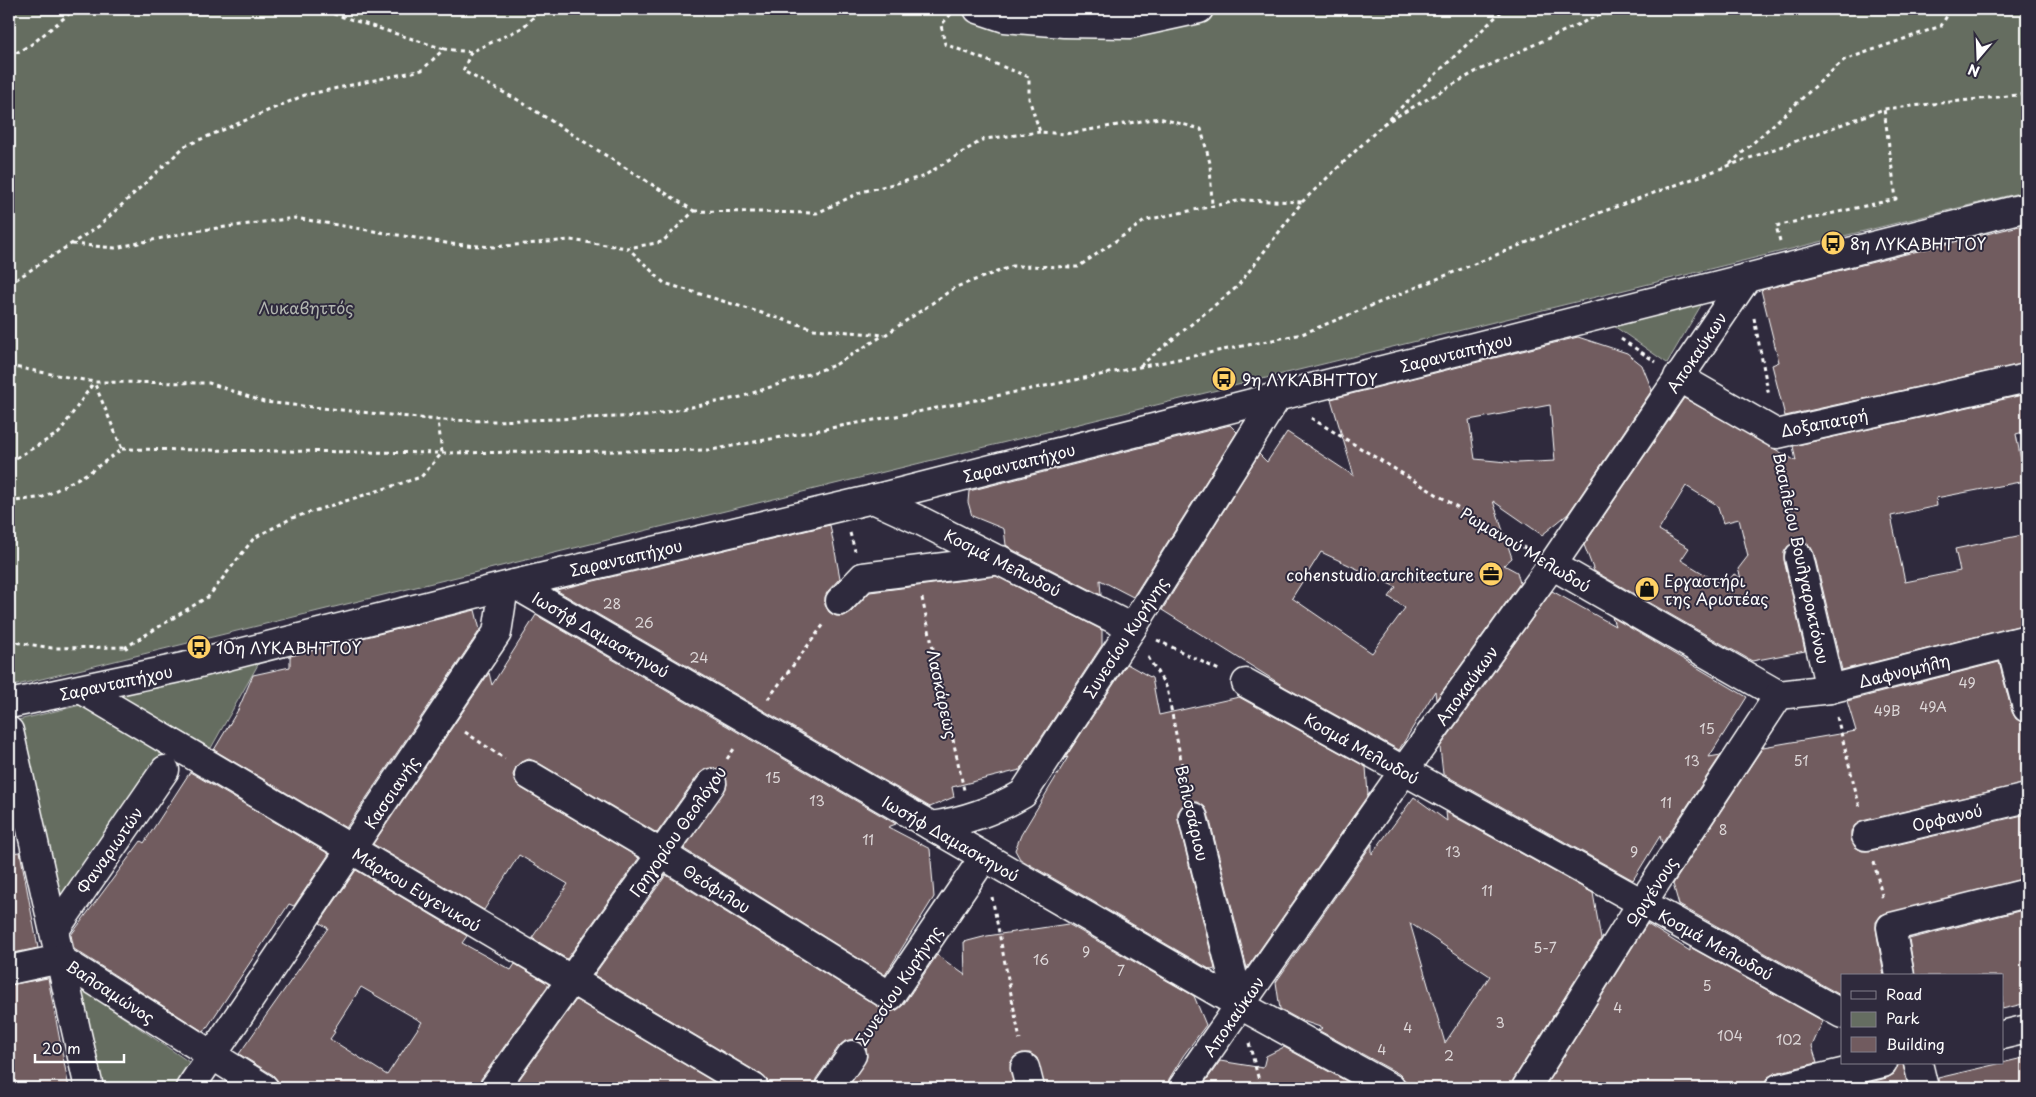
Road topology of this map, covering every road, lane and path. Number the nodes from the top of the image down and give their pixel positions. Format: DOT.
graph roads {
  1 [pos="75,9"];
  2 [pos="318,9"];
  3 [pos="542,9"];
  4 [pos="956,9"];
  5 [pos="978,9"];
  6 [pos="1199,9"];
  7 [pos="1504,9"];
  8 [pos="1612,9"];
  9 [pos="1951,9"];
  10 [pos="444,49"];
  11 [pos="472,52"];
  12 [pos="9,57"];
  13 [pos="2027,94"];
  14 [pos="1884,109"];
  15 [pos="1379,127"];
  16 [pos="1040,132"];
  17 [pos="1728,167"];
  18 [pos="1302,202"];
  19 [pos="1212,206"];
  20 [pos="2027,207"];
  21 [pos="694,211"];
  22 [pos="71,244"];
  23 [pos="628,248"];
  24 [pos="1788,268"];
  25 [pos="1746,279"];
  26 [pos="9,284"];
  27 [pos="1589,318"];
  28 [pos="9,326"];
  29 [pos="885,335"];
  30 [pos="9,347"];
  31 [pos="9,366"];
  32 [pos="1140,366"];
  33 [pos="1678,377"];
  34 [pos="2027,378"];
  35 [pos="94,382"];
  36 [pos="1277,397"];
  37 [pos="438,420"];
  38 [pos="1777,434"];
  39 [pos="122,449"];
  40 [pos="442,453"];
  41 [pos="9,462"];
  42 [pos="873,499"];
  43 [pos="9,502"];
  44 [pos="842,506"];
  45 [pos="1799,557"];
  46 [pos="1001,560"];
  47 [pos="1552,566"];
  48 [pos="916,571"];
  49 [pos="863,577"];
  50 [pos="509,586"];
  51 [pos="840,601"];
  52 [pos="1132,628"];
  53 [pos="9,641"];
  54 [pos="2019,641"];
  55 [pos="126,647"];
  56 [pos="128,655"];
  57 [pos="1246,683"];
  58 [pos="1830,689"];
  59 [pos="81,690"];
  60 [pos="1779,695"];
  61 [pos="9,704"];
  62 [pos="2027,708"];
  63 [pos="442,717"];
  64 [pos="752,722"];
  65 [pos="9,731"];
  66 [pos="165,770"];
  67 [pos="1403,772"];
  68 [pos="529,775"];
  69 [pos="712,782"];
  70 [pos="2027,798"];
  71 [pos="970,816"];
  72 [pos="1193,817"];
  73 [pos="931,826"];
  74 [pos="1866,836"];
  75 [pos="352,850"];
  76 [pos="662,854"];
  77 [pos="984,857"];
  78 [pos="2027,893"];
  79 [pos="1642,903"];
  80 [pos="54,931"];
  81 [pos="60,959"];
  82 [pos="9,970"];
  83 [pos="1900,974"];
  84 [pos="572,980"];
  85 [pos="890,996"];
  86 [pos="1240,1005"];
  87 [pos="1841,1013"];
  88 [pos="2027,1029"];
  89 [pos="2004,1035"];
  90 [pos="852,1055"];
  91 [pos="212,1057"];
  92 [pos="1879,1064"];
  93 [pos="1918,1064"];
  94 [pos="1028,1078"];
  95 [pos="89,1088"];
  96 [pos="190,1088"];
  97 [pos="264,1088"];
  98 [pos="494,1088"];
  99 [pos="754,1088"];
  100 [pos="830,1088"];
  101 [pos="1182,1088"];
  102 [pos="1260,1088"];
  103 [pos="1390,1088"];
  104 [pos="1526,1088"];
  105 [pos="1779,1088"];
  106 [pos="1924,1088"];
  1 -- 12 [label="path"];
  2 -- 10 [label="path"];
  3 -- 11 [label="path"];
  4 -- 16 [label="path"];
  5 -- 6 [label="street"];
  7 -- 15 [label="path"];
  8 -- 15 [label="path"];
  9 -- 17 [label="path"];
  10 -- 11 [label="path"];
  10 -- 22 [label="path"];
  11 -- 21 [label="path"];
  13 -- 14 [label="path"];
  14 -- 17 [label="path"];
  14 -- 24 [label="path"];
  15 -- 18 [label="path"];
  16 -- 19 [label="path"];
  16 -- 21 [label="path"];
  17 -- 32 [label="path"];
  18 -- 19 [label="path"];
  18 -- 32 [label="path"];
  19 -- 29 [label="path"];
  20 -- 24 [label="street, Σαρανταπήχου"];
  21 -- 23 [label="path"];
  22 -- 23 [label="path"];
  22 -- 26 [label="path"];
  23 -- 29 [label="path"];
  24 -- 25 [label="street, Σαρανταπήχου"];
  25 -- 27 [label="street, Σαρανταπήχου"];
  25 -- 33 [label="street, Αποκαύκων"];
  25 -- 38 [label="path, Βασιλείου Βουλγαροκτόνου"];
  27 -- 33 [label="path"];
  27 -- 36 [label="street, Σαρανταπήχου"];
  28 -- 30 [label="path"];
  29 -- 37 [label="path"];
  31 -- 35 [label="path"];
  32 -- 40 [label="path"];
  33 -- 38 [label="street, Δοξαπατρή"];
  33 -- 47 [label="street, Αποκαύκων"];
  34 -- 38 [label="street, Δοξαπατρή"];
  35 -- 37 [label="path"];
  35 -- 39 [label="path"];
  35 -- 41 [label="path"];
  36 -- 42 [label="street, Σαρανταπήχου"];
  36 -- 47 [label="path, Ρωμανού Μελωδού"];
  36 -- 52 [label="street, Συνεσίου Κυρήνης"];
  37 -- 40 [label="path"];
  38 -- 45 [label="path, Βασιλείου Βουλγαροκτόνου"];
  39 -- 40 [label="path"];
  39 -- 43 [label="path"];
  40 -- 55 [label="path"];
  42 -- 44 [label="street, Σαρανταπήχου"];
  42 -- 46 [label="street, Κοσμά Μελωδού"];
  44 -- 49 [label="path"];
  44 -- 50 [label="street, Σαρανταπήχου"];
  45 -- 58 [label="street, Βασιλείου Βουλγαροκτόνου"];
  46 -- 48 [label="street"];
  46 -- 52 [label="street, Κοσμά Μελωδού"];
  47 -- 60 [label="street, Ρωμανού Μελωδού"];
  47 -- 67 [label="street, Αποκαύκων"];
  48 -- 49 [label="street"];
  48 -- 71 [label="path, Λασκάρεως"];
  49 -- 51 [label="street"];
  50 -- 59 [label="street, Σαρανταπήχου"];
  50 -- 63 [label="street, Κασσιανής"];
  50 -- 64 [label="street, Ιωσήφ Δαμασκηνού"];
  51 -- 64 [label="path, Γρηγορίου Θεολόγου"];
  52 -- 57 [label="path"];
  52 -- 71 [label="street, Συνεσίου Κυρήνης"];
  52 -- 72 [label="path, Βελισσάριου"];
  53 -- 55 [label="path"];
  54 -- 58 [label="street, Δαφνομήλη"];
  54 -- 62 [label="street"];
  55 -- 56 [label="path"];
  57 -- 67 [label="street, Κοσμά Μελωδού"];
  58 -- 60 [label="street, Δαφνομήλη"];
  59 -- 61 [label="street, Σαρανταπήχου"];
  59 -- 75 [label="street, Μάρκου Ευγενικού"];
  60 -- 79 [label="street, Ωριγένους"];
  63 -- 68 [label="path"];
  63 -- 75 [label="street, Κασσιανής"];
  64 -- 69 [label="path, Γρηγορίου Θεολόγου"];
  64 -- 73 [label="street, Ιωσήφ Δαμασκηνού"];
  65 -- 80 [label="street"];
  66 -- 80 [label="street, Φαναριωτών"];
  67 -- 79 [label="street, Κοσμά Μελωδού"];
  67 -- 86 [label="street, Αποκαύκων"];
  68 -- 76 [label="street, Θεόφιλου"];
  69 -- 76 [label="street, Γρηγορίου Θεολόγου"];
  70 -- 74 [label="street, Ορφανού"];
  71 -- 73 [label="street, Συνεσίου Κυρήνης"];
  72 -- 86 [label="street, Βελισσάριου"];
  73 -- 77 [label="street, Ιωσήφ Δαμασκηνού"];
  75 -- 84 [label="street, Μάρκου Ευγενικού"];
  75 -- 91 [label="street, Κασσιανής"];
  76 -- 84 [label="street, Γρηγορίου Θεολόγου"];
  76 -- 85 [label="street, Θεόφιλου"];
  77 -- 85 [label="street, Συνεσίου Κυρήνης"];
  77 -- 86 [label="street, Ιωσήφ Δαμασκηνού"];
  77 -- 94 [label="path"];
  78 -- 83 [label="street"];
  79 -- 87 [label="street, Κοσμά Μελωδού"];
  79 -- 104 [label="street, Ωριγένους"];
  80 -- 81 [label="street"];
  81 -- 82 [label="street"];
  81 -- 91 [label="street, Βαλσαμώνος"];
  81 -- 95 [label="street"];
  84 -- 98 [label="street, Γρηγορίου Θεολόγου"];
  84 -- 99 [label="street, Μάρκου Ευγενικού"];
  85 -- 90 [label="path, Συνεσίου Κυρήνης"];
  86 -- 101 [label="street, Αποκαύκων"];
  86 -- 102 [label="path"];
  86 -- 103 [label="street, Ιωσήφ Δαμασκηνού"];
  88 -- 89 [label="street"];
  90 -- 100 [label="street, Συνεσίου Κυρήνης"];
  91 -- 96 [label="street, Κασσιανής"];
  91 -- 97 [label="street, Βαλσαμώνος"];
  92 -- 105 [label="street"];
  93 -- 106 [label="street"];
}
